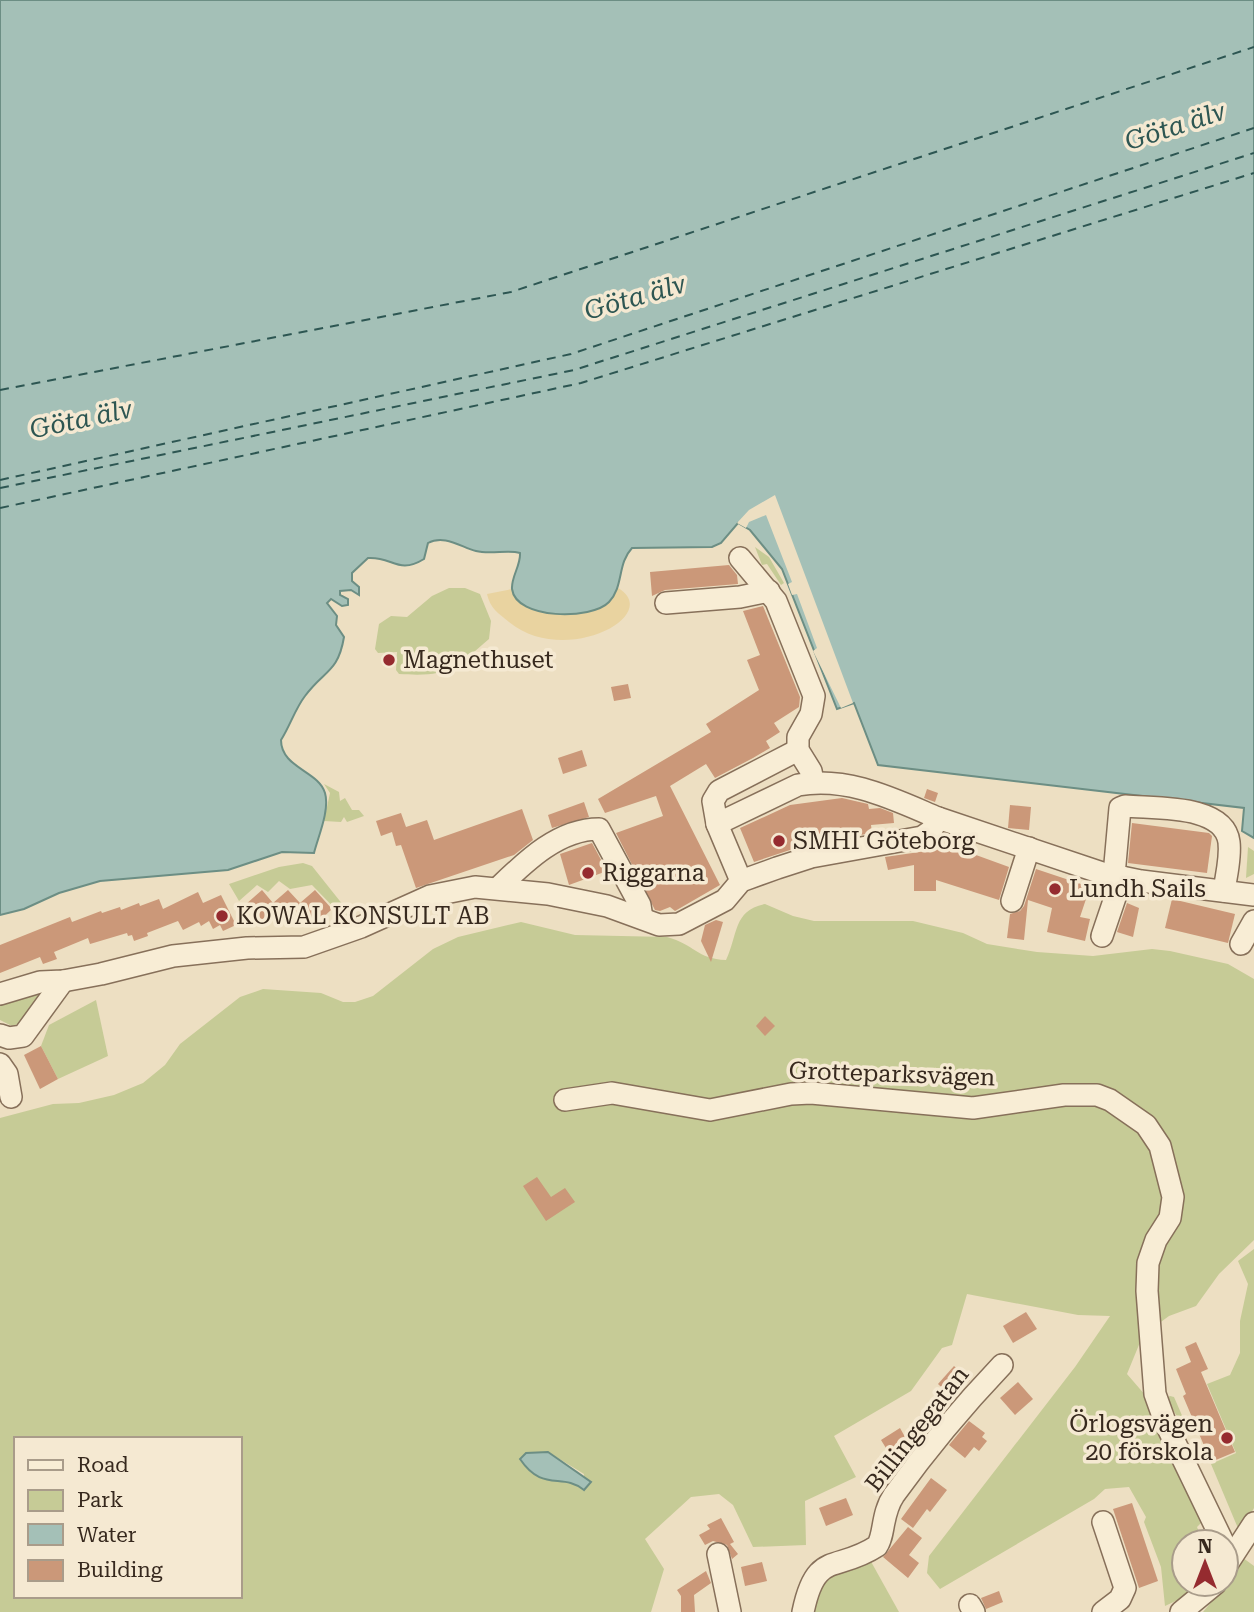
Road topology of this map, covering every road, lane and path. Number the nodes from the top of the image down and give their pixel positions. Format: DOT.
graph roads {
  1 [pos="740,558"];
  2 [pos="769,590"];
  3 [pos="666,603"];
  4 [pos="797,750"];
  5 [pos="813,782"];
  6 [pos="938,818"];
  7 [pos="717,824"];
  8 [pos="1029,848"];
  9 [pos="1118,876"];
  10 [pos="741,881"];
  11 [pos="498,888"];
  12 [pos="1224,891"];
  13 [pos="1254,895"];
  14 [pos="1012,901"];
  15 [pos="642,918"];
  16 [pos="1254,921"];
  17 [pos="1102,936"];
  18 [pos="1241,944"];
  19 [pos="63,981"];
  20 [pos="0,994"];
  21 [pos="1,1038"];
  22 [pos="0,1064"];
  23 [pos="11,1097"];
  24 [pos="565,1100"];
  25 [pos="1002,1365"];
  26 [pos="1103,1522"];
  27 [pos="1254,1524"];
  28 [pos="1220,1528"];
  29 [pos="1240,1544"];
  30 [pos="718,1554"];
  31 [pos="730,1612"];
  32 [pos="803,1612"];
  33 [pos="1103,1612"];
  1 -- 2 [label="street"];
  2 -- 3 [label="street"];
  2 -- 4 [label="street"];
  4 -- 5 [label="street"];
  4 -- 7 [label="street"];
  5 -- 6 [label="street"];
  5 -- 7 [label="street"];
  6 -- 8 [label="street"];
  6 -- 10 [label="street"];
  7 -- 10 [label="street"];
  8 -- 9 [label="street"];
  8 -- 14 [label="street"];
  9 -- 12 [label="street"];
  9 -- 12 [label="street"];
  9 -- 17 [label="street"];
  10 -- 15 [label="street"];
  11 -- 15 [label="street"];
  11 -- 15 [label="street"];
  11 -- 19 [label="street"];
  12 -- 13 [label="street"];
  16 -- 18 [label="street"];
  19 -- 20 [label="street"];
  19 -- 21 [label="street"];
  22 -- 23 [label="street"];
  24 -- 28 [label="street, Grotteparksvägen"];
  25 -- 32 [label="street, Billingegatan"];
  26 -- 33 [label="street"];
  27 -- 29 [label="street"];
  30 -- 31 [label="street"];
}
